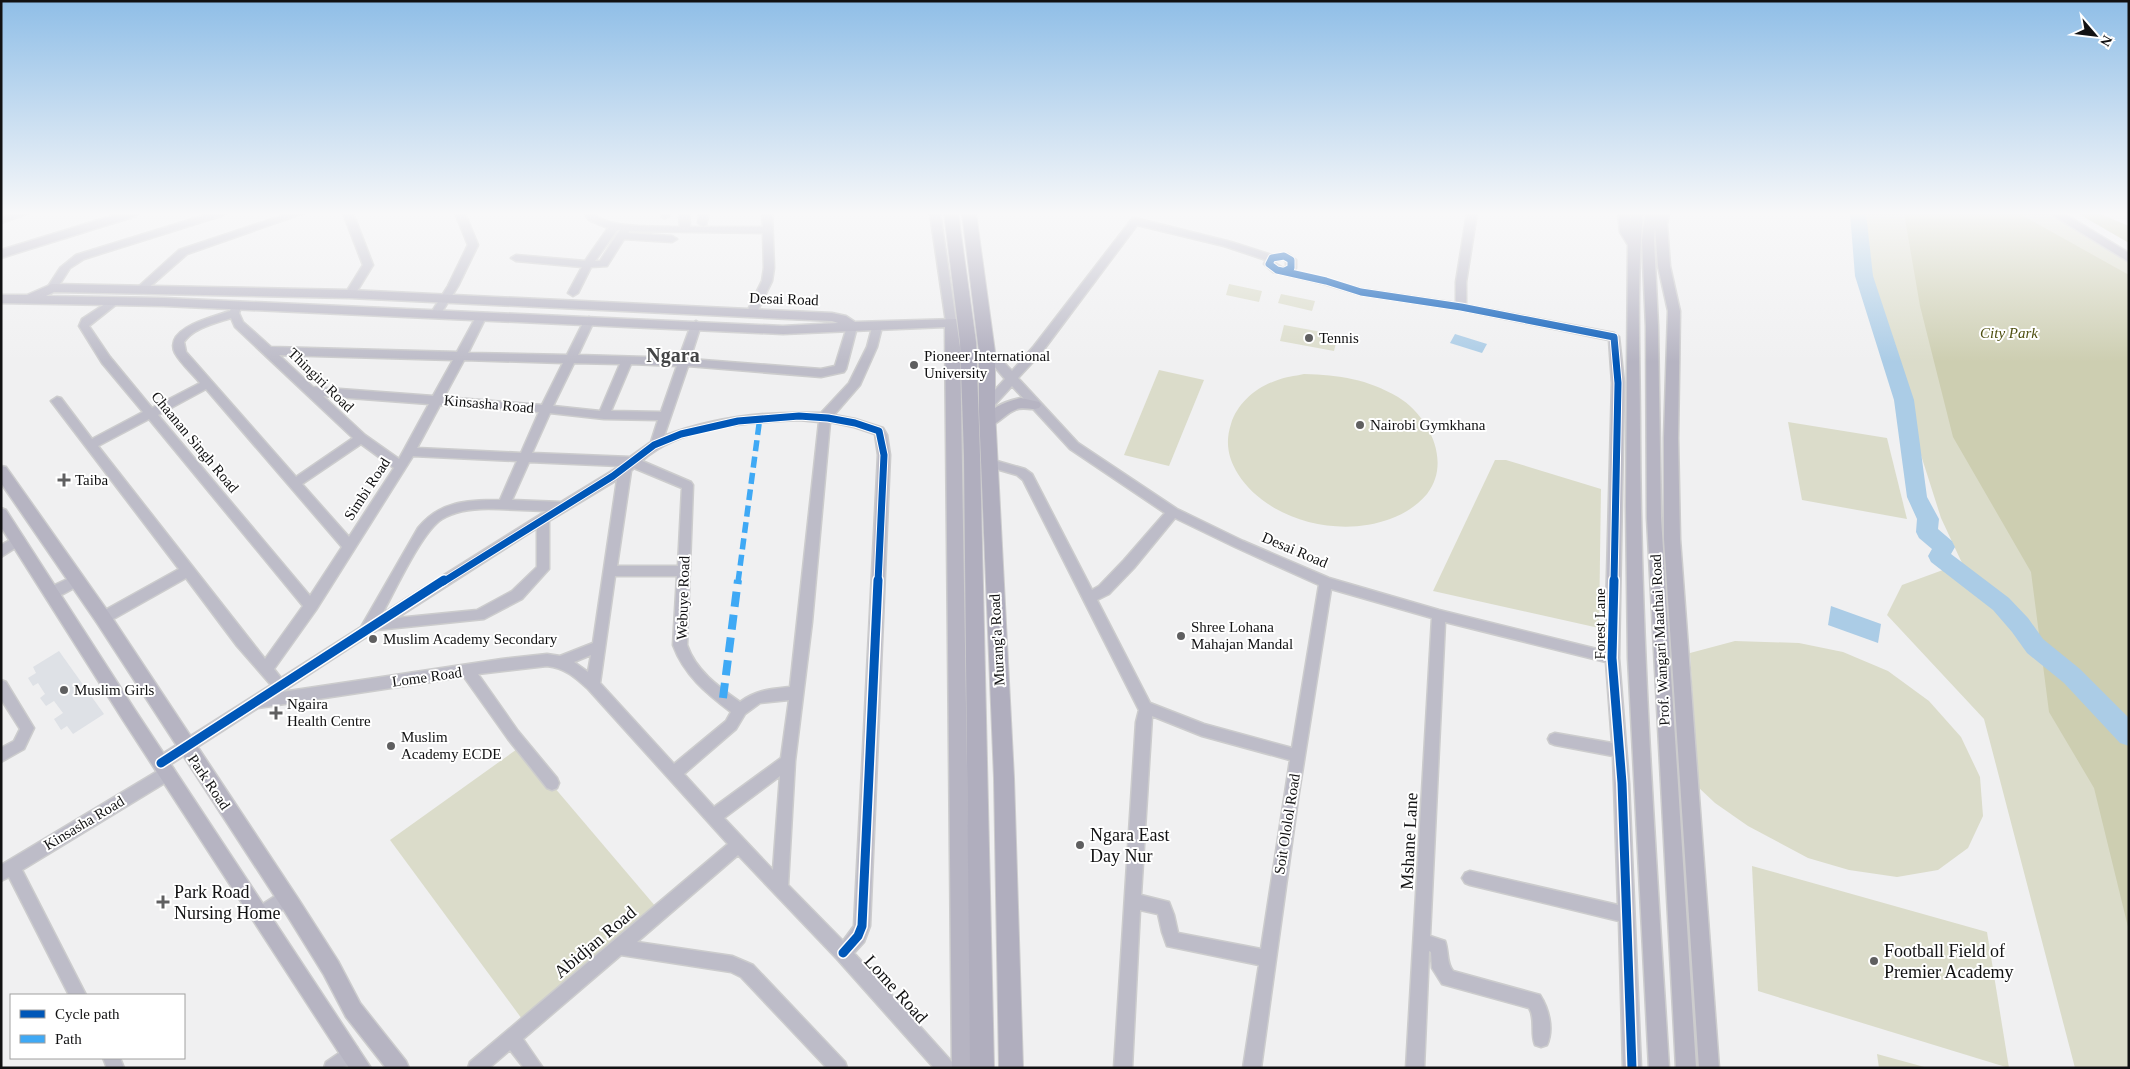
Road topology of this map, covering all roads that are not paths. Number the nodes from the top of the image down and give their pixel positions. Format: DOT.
graph roads {
  1 [pos="69,263"];
  2 [pos="169,263"];
  3 [pos="367,263"];
  4 [pos="464,263"];
  5 [pos="579,263"];
  6 [pos="603,263"];
  7 [pos="769,263"];
  8 [pos="942,263"];
  9 [pos="958,263"];
  10 [pos="975,263"];
  11 [pos="1102,263"];
  12 [pos="1270,263"];
  13 [pos="1464,263"];
  14 [pos="1634,263"];
  15 [pos="588,264"];
  16 [pos="1656,265"];
  17 [pos="52,288"];
  18 [pos="142,288"];
  19 [pos="320,293"];
  20 [pos="573,293"];
  21 [pos="350,294"];
  22 [pos="1,299"];
  23 [pos="26,299"];
  24 [pos="446,300"];
  25 [pos="114,301"];
  26 [pos="1462,307"];
  27 [pos="309,308"];
  28 [pos="235,309"];
  29 [pos="436,314"];
  30 [pos="751,314"];
  31 [pos="481,317"];
  32 [pos="588,321"];
  33 [pos="951,322"];
  34 [pos="696,325"];
  35 [pos="877,326"];
  36 [pos="852,327"];
  37 [pos="269,351"];
  38 [pos="987,352"];
  39 [pos="459,356"];
  40 [pos="570,359"];
  41 [pos="627,360"];
  42 [pos="683,362"];
  43 [pos="1012,380"];
  44 [pos="207,384"];
  45 [pos="313,391"];
  46 [pos="437,400"];
  47 [pos="56,401"];
  48 [pos="1034,405"];
  49 [pos="546,409"];
  50 [pos="150,413"];
  51 [pos="988,414"];
  52 [pos="604,415"];
  53 [pos="664,416"];
  54 [pos="825,417"];
  55 [pos="361,438"];
  56 [pos="656,443"];
  57 [pos="90,444"];
  58 [pos="409,452"];
  59 [pos="524,457"];
  60 [pos="990,464"];
  61 [pos="629,465"];
  62 [pos="401,467"];
  63 [pos="3,477"];
  64 [pos="294,484"];
  65 [pos="503,506"];
  66 [pos="560,507"];
  67 [pos="1174,512"];
  68 [pos="1,514"];
  69 [pos="543,518"];
  70 [pos="19,540"];
  71 [pos="349,546"];
  72 [pos="1,552"];
  73 [pos="187,571"];
  74 [pos="610,571"];
  75 [pos="683,571"];
  76 [pos="76,580"];
  77 [pos="1326,582"];
  78 [pos="52,593"];
  79 [pos="1090,598"];
  80 [pos="311,606"];
  81 [pos="1439,615"];
  82 [pos="103,618"];
  83 [pos="370,629"];
  84 [pos="599,646"];
  85 [pos="1612,658"];
  86 [pos="560,662"];
  87 [pos="265,670"];
  88 [pos="468,671"];
  89 [pos="279,685"];
  90 [pos="594,685"];
  91 [pos="1,686"];
  92 [pos="797,693"];
  93 [pos="253,702"];
  94 [pos="740,710"];
  95 [pos="1146,710"];
  96 [pos="1556,739"];
  97 [pos="186,747"];
  98 [pos="1620,751"];
  99 [pos="1,756"];
  100 [pos="1298,756"];
  101 [pos="788,761"];
  102 [pos="164,768"];
  103 [pos="673,774"];
  104 [pos="552,783"];
  105 [pos="713,816"];
  106 [pos="739,845"];
  107 [pos="7,871"];
  108 [pos="1470,878"];
  109 [pos="780,886"];
  110 [pos="286,897"];
  111 [pos="1132,901"];
  112 [pos="260,914"];
  113 [pos="1627,915"];
  114 [pos="1423,941"];
  115 [pos="620,947"];
  116 [pos="843,953"];
  117 [pos="1268,958"];
  118 [pos="77,994"];
  119 [pos="512,1038"];
  120 [pos="1540,1039"];
  121 [pos="351,1053"];
  122 [pos="332,1068"];
  123 [pos="361,1068"];
  124 [pos="399,1068"];
  125 [pos="476,1068"];
  126 [pos="535,1068"];
  127 [pos="839,1068"];
  128 [pos="946,1068"];
  129 [pos="962,1068"];
  130 [pos="982,1068"];
  131 [pos="1011,1068"];
  132 [pos="1123,1068"];
  133 [pos="1252,1068"];
  134 [pos="1415,1068"];
  135 [pos="1632,1068"];
  136 [pos="1659,1068"];
  137 [pos="1686,1068"];
  138 [pos="1709,1068"];
  1 -- 17 [label="street"];
  2 -- 18 [label="street"];
  3 -- 21 [label="street"];
  4 -- 24 [label="street"];
  5 -- 15 [label="street"];
  6 -- 15 [label="street"];
  7 -- 30 [label="street"];
  8 -- 33 [label="street"];
  9 -- 130 [label="highway, Murang'a Road"];
  10 -- 38 [label="highway, Murang'a Road"];
  11 -- 43 [label="street"];
  12 -- 26 [label="street"];
  13 -- 26 [label="street"];
  14 -- 136 [label="main road, Prof. Wangari Maathai Road"];
  15 -- 20 [label="street"];
  16 -- 137 [label="main road, Prof. Wangari Maathai Road"];
  16 -- 138 [label="main road"];
  17 -- 18 [label="main road, Desai Road"];
  17 -- 23 [label="main road, Desai Road"];
  18 -- 19 [label="main road, Desai Road"];
  19 -- 21 [label="main road, Desai Road"];
  19 -- 27 [label="main road"];
  21 -- 24 [label="main road, Desai Road"];
  22 -- 23 [label="main road, Desai Road"];
  23 -- 25 [label="main road, Desai Road"];
  24 -- 29 [label="street"];
  24 -- 30 [label="main road, Desai Road"];
  25 -- 28 [label="main road, Desai Road"];
  25 -- 50 [label="street, Chaanan Singh Road"];
  26 -- 85 [label="street, Forest Lane"];
  27 -- 28 [label="main road, Desai Road"];
  27 -- 29 [label="main road, Desai Road"];
  28 -- 37 [label="street, Thingiri Road"];
  28 -- 44 [label="street"];
  29 -- 31 [label="main road, Desai Road"];
  30 -- 36 [label="main road, Desai Road"];
  31 -- 32 [label="main road, Desai Road"];
  31 -- 39 [label="street, Simbi Road"];
  32 -- 34 [label="main road, Desai Road"];
  32 -- 40 [label="street"];
  33 -- 35 [label="main road, Desai Road"];
  33 -- 129 [label="main road"];
  34 -- 36 [label="main road, Desai Road"];
  34 -- 42 [label="street"];
  35 -- 36 [label="main road, Desai Road"];
  35 -- 54 [label="street"];
  36 -- 42 [label="street"];
  37 -- 39 [label="street"];
  37 -- 45 [label="street, Thingiri Road"];
  38 -- 43 [label="street, Desai Road"];
  38 -- 51 [label="highway, Murang'a Road"];
  39 -- 40 [label="street"];
  39 -- 46 [label="street, Simbi Road"];
  40 -- 41 [label="street"];
  40 -- 49 [label="street"];
  41 -- 42 [label="street"];
  41 -- 52 [label="street"];
  42 -- 53 [label="street"];
  43 -- 48 [label="street, Desai Road"];
  43 -- 51 [label="street"];
  44 -- 50 [label="street"];
  44 -- 64 [label="street"];
  45 -- 46 [label="street, Kinsasha Road"];
  45 -- 55 [label="street, Thingiri Road"];
  46 -- 49 [label="street, Kinsasha Road"];
  46 -- 58 [label="street, Simbi Road"];
  47 -- 57 [label="street"];
  48 -- 51 [label="main road"];
  48 -- 67 [label="street, Desai Road"];
  49 -- 52 [label="street, Kinsasha Road"];
  49 -- 59 [label="street"];
  50 -- 57 [label="street"];
  50 -- 80 [label="street, Chaanan Singh Road"];
  51 -- 60 [label="highway, Murang'a Road"];
  52 -- 53 [label="street, Kinsasha Road"];
  53 -- 56 [label="street"];
  54 -- 56 [label="street"];
  54 -- 92 [label="street"];
  54 -- 116 [label="street"];
  55 -- 62 [label="street, Thingiri Road"];
  55 -- 64 [label="street"];
  56 -- 61 [label="street, Kinsasha Road"];
  57 -- 73 [label="street"];
  58 -- 59 [label="street"];
  58 -- 62 [label="street, Simbi Road"];
  59 -- 61 [label="street"];
  59 -- 65 [label="street"];
  60 -- 79 [label="street"];
  60 -- 131 [label="highway, Murang'a Road"];
  61 -- 66 [label="street, Kinsasha Road"];
  61 -- 74 [label="street"];
  61 -- 75 [label="street, Webuye Road"];
  62 -- 71 [label="street, Simbi Road"];
  63 -- 76 [label="main road, Park Road"];
  64 -- 71 [label="street"];
  65 -- 66 [label="street"];
  65 -- 83 [label="street"];
  66 -- 69 [label="street, Kinsasha Road"];
  67 -- 77 [label="street, Desai Road"];
  67 -- 79 [label="street"];
  68 -- 70 [label="main road, Park Road"];
  69 -- 83 [label="street, Kinsasha Road"];
  69 -- 83 [label="street"];
  70 -- 72 [label="street"];
  70 -- 78 [label="main road, Park Road"];
  71 -- 80 [label="street, Simbi Road"];
  73 -- 82 [label="street"];
  73 -- 87 [label="street"];
  74 -- 75 [label="street"];
  74 -- 84 [label="street"];
  75 -- 94 [label="street, Webuye Road"];
  76 -- 78 [label="street"];
  76 -- 82 [label="main road, Park Road"];
  77 -- 81 [label="street, Desai Road"];
  77 -- 100 [label="street, Soit Ololol Road"];
  78 -- 102 [label="main road, Park Road"];
  79 -- 95 [label="street"];
  80 -- 87 [label="street, Simbi Road"];
  81 -- 85 [label="street, Desai Road"];
  81 -- 114 [label="street, Mshane Lane"];
  82 -- 97 [label="main road, Park Road"];
  83 -- 89 [label="street, Kinsasha Road"];
  84 -- 86 [label="street"];
  84 -- 90 [label="street"];
  85 -- 98 [label="street, Forest Lane"];
  86 -- 88 [label="street, Lome Road"];
  86 -- 90 [label="street, Lome Road"];
  87 -- 89 [label="street"];
  88 -- 93 [label="street, Lome Road"];
  88 -- 104 [label="street"];
  89 -- 93 [label="street, Kinsasha Road"];
  90 -- 103 [label="street, Lome Road"];
  91 -- 99 [label="street"];
  92 -- 94 [label="street"];
  92 -- 101 [label="street"];
  93 -- 97 [label="street, Kinsasha Road"];
  94 -- 103 [label="street"];
  95 -- 100 [label="street"];
  95 -- 111 [label="street"];
  96 -- 98 [label="street"];
  97 -- 102 [label="street, Kinsasha Road"];
  97 -- 110 [label="main road, Park Road"];
  98 -- 113 [label="street, Forest Lane"];
  100 -- 117 [label="street, Soit Ololol Road"];
  101 -- 105 [label="street"];
  101 -- 109 [label="street"];
  102 -- 107 [label="street, Kinsasha Road"];
  102 -- 112 [label="main road, Park Road"];
  103 -- 105 [label="street, Lome Road"];
  105 -- 106 [label="street, Lome Road"];
  106 -- 109 [label="street, Lome Road"];
  106 -- 115 [label="street, Abidjan Road"];
  107 -- 118 [label="street"];
  108 -- 113 [label="street"];
  109 -- 116 [label="street, Lome Road"];
  110 -- 112 [label="street"];
  110 -- 124 [label="main road, Park Road"];
  111 -- 117 [label="street"];
  111 -- 132 [label="street"];
  112 -- 121 [label="main road, Park Road"];
  113 -- 135 [label="street, Forest Lane"];
  114 -- 120 [label="street"];
  114 -- 134 [label="street, Mshane Lane"];
  115 -- 119 [label="street, Abidjan Road"];
  115 -- 127 [label="street"];
  116 -- 128 [label="street, Lome Road"];
  117 -- 133 [label="street, Soit Ololol Road"];
  119 -- 125 [label="street, Abidjan Road"];
  119 -- 126 [label="street"];
  121 -- 122 [label="street"];
  121 -- 123 [label="main road, Park Road"];
}
